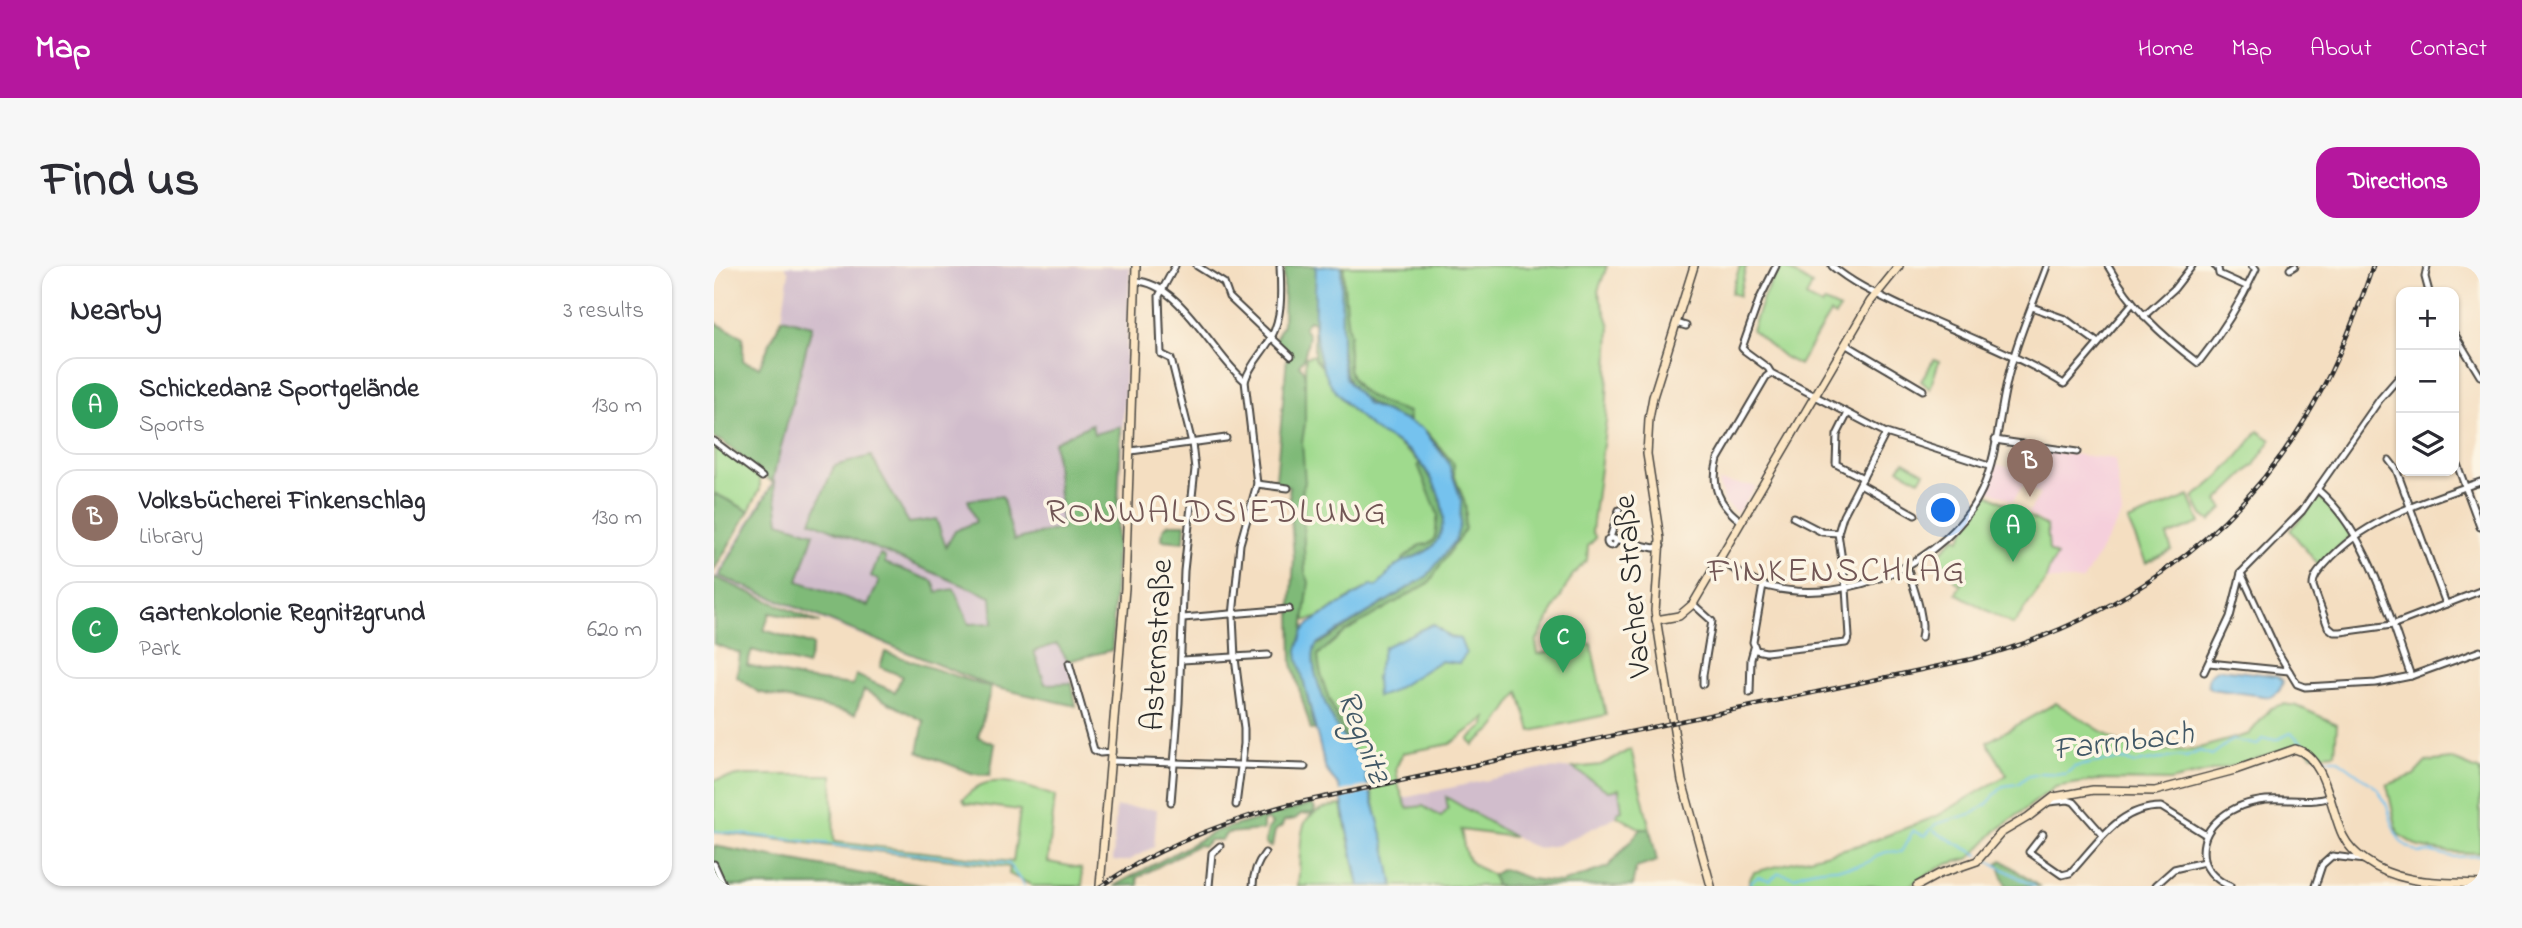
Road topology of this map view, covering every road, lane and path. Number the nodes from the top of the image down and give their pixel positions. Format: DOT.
graph roads {
  1 [pos="1136,266"];
  2 [pos="1175,266"];
  3 [pos="1196,266"];
  4 [pos="1280,266"];
  5 [pos="1694,266"];
  6 [pos="1767,266"];
  7 [pos="1832,266"];
  8 [pos="1899,266"];
  9 [pos="2047,266"];
  10 [pos="2108,266"];
  11 [pos="2192,266"];
  12 [pos="2427,266"];
  13 [pos="2217,267"];
  14 [pos="2257,267"];
  15 [pos="1775,268"];
  16 [pos="1135,281"];
  17 [pos="2248,287"];
  18 [pos="2428,287"];
  19 [pos="1160,290"];
  20 [pos="1876,294"];
  21 [pos="2132,304"];
  22 [pos="2032,307"];
  23 [pos="2144,316"];
  24 [pos="1676,323"];
  25 [pos="1686,326"];
  26 [pos="1270,339"];
  27 [pos="2098,343"];
  28 [pos="2459,343"];
  29 [pos="1845,344"];
  30 [pos="1291,356"];
  31 [pos="2013,358"];
  32 [pos="1770,373"];
  33 [pos="2480,376"];
  34 [pos="1245,381"];
  35 [pos="2396,381"];
  36 [pos="1923,390"];
  37 [pos="1815,397"];
  38 [pos="1847,415"];
  39 [pos="1886,433"];
  40 [pos="1226,438"];
  41 [pos="1995,440"];
  42 [pos="714,441"];
  43 [pos="1192,443"];
  44 [pos="1131,451"];
  45 [pos="2077,452"];
  46 [pos="2389,460"];
  47 [pos="1989,466"];
  48 [pos="2459,469"];
  49 [pos="762,477"];
  50 [pos="1862,481"];
  51 [pos="2480,482"];
  52 [pos="1256,484"];
  53 [pos="2466,487"];
  54 [pos="1288,488"];
  55 [pos="2318,490"];
  56 [pos="2411,508"];
  57 [pos="1619,510"];
  58 [pos="1915,515"];
  59 [pos="1793,517"];
  60 [pos="1741,521"];
  61 [pos="2480,527"];
  62 [pos="1838,533"];
  63 [pos="2357,535"];
  64 [pos="1661,546"];
  65 [pos="1719,560"];
  66 [pos="1906,567"];
  67 [pos="2241,573"];
  68 [pos="1763,585"];
  69 [pos="1846,588"];
  70 [pos="2480,591"];
  71 [pos="1693,604"];
  72 [pos="2446,604"];
  73 [pos="1289,609"];
  74 [pos="1233,616"];
  75 [pos="1183,618"];
  76 [pos="1656,620"];
  77 [pos="2392,625"];
  78 [pos="1921,638"];
  79 [pos="1754,648"];
  80 [pos="2480,651"];
  81 [pos="1268,655"];
  82 [pos="1235,658"];
  83 [pos="1182,660"];
  84 [pos="1069,663"];
  85 [pos="2209,663"];
  86 [pos="2290,671"];
  87 [pos="2204,672"];
  88 [pos="2411,676"];
  89 [pos="1703,684"];
  90 [pos="1750,693"];
  91 [pos="1111,757"];
  92 [pos="1242,764"];
  93 [pos="1174,765"];
  94 [pos="1305,767"];
  95 [pos="2330,797"];
  96 [pos="2048,801"];
  97 [pos="1171,802"];
  98 [pos="1236,805"];
  99 [pos="2043,834"];
  100 [pos="2103,835"];
  101 [pos="2206,835"];
  102 [pos="1220,846"];
  103 [pos="1265,853"];
  104 [pos="2365,860"];
  105 [pos="2204,862"];
  106 [pos="714,864"];
  107 [pos="2480,884"];
  108 [pos="2156,885"];
  109 [pos="724,886"];
  110 [pos="1100,886"];
  111 [pos="1209,886"];
  112 [pos="1253,886"];
  113 [pos="1711,886"];
  114 [pos="1917,886"];
  115 [pos="2230,886"];
  116 [pos="2315,886"];
  1 -- 16 [label="street"];
  2 -- 19 [label="street"];
  3 -- 26 [label="street"];
  4 -- 26 [label="street"];
  5 -- 24 [label="street, Vacher Straße"];
  6 -- 15 [label="street"];
  7 -- 20 [label="street"];
  8 -- 20 [label="street"];
  9 -- 22 [label="street"];
  10 -- 21 [label="street"];
  11 -- 23 [label="street"];
  12 -- 18 [label="street"];
  13 -- 17 [label="street"];
  14 -- 17 [label="street"];
  15 -- 32 [label="street"];
  16 -- 19 [label="street"];
  16 -- 44 [label="street"];
  17 -- 23 [label="street"];
  19 -- 34 [label="street"];
  19 -- 43 [label="street, Asternstraße"];
  20 -- 29 [label="street"];
  20 -- 31 [label="street"];
  21 -- 23 [label="street"];
  21 -- 27 [label="street"];
  22 -- 27 [label="street"];
  22 -- 31 [label="street"];
  24 -- 25 [label="street"];
  24 -- 64 [label="street, Vacher Straße"];
  26 -- 30 [label="street"];
  26 -- 34 [label="street"];
  27 -- 31 [label="street"];
  28 -- 33 [label="street"];
  29 -- 36 [label="street"];
  29 -- 37 [label="street"];
  31 -- 41 [label="street"];
  32 -- 37 [label="street"];
  32 -- 60 [label="street"];
  34 -- 52 [label="street"];
  35 -- 55 [label="street"];
  37 -- 38 [label="street"];
  37 -- 60 [label="street"];
  38 -- 39 [label="street"];
  38 -- 50 [label="street"];
  39 -- 47 [label="street"];
  39 -- 50 [label="street"];
  40 -- 43 [label="street"];
  41 -- 45 [label="street"];
  41 -- 47 [label="street"];
  42 -- 49 [label="street"];
  43 -- 44 [label="street"];
  43 -- 75 [label="street, Asternstraße"];
  44 -- 91 [label="street"];
  46 -- 56 [label="street"];
  47 -- 66 [label="street"];
  48 -- 53 [label="street"];
  50 -- 58 [label="street"];
  50 -- 62 [label="street"];
  51 -- 53 [label="street"];
  52 -- 54 [label="street"];
  52 -- 74 [label="street"];
  53 -- 56 [label="street"];
  53 -- 61 [label="street"];
  55 -- 63 [label="street"];
  55 -- 67 [label="street"];
  56 -- 63 [label="street"];
  56 -- 72 [label="street"];
  57 -- 64 [label="street"];
  59 -- 62 [label="street"];
  60 -- 65 [label="street"];
  62 -- 69 [label="street"];
  63 -- 77 [label="street"];
  63 -- 77 [label="street"];
  64 -- 76 [label="street, Vacher Straße"];
  65 -- 68 [label="street"];
  65 -- 71 [label="street"];
  66 -- 69 [label="street"];
  66 -- 78 [label="street"];
  67 -- 85 [label="street"];
  67 -- 86 [label="street"];
  68 -- 69 [label="street"];
  68 -- 79 [label="street"];
  69 -- 79 [label="street"];
  70 -- 72 [label="street"];
  71 -- 76 [label="street"];
  71 -- 89 [label="street"];
  72 -- 77 [label="street"];
  73 -- 74 [label="street"];
  74 -- 75 [label="street"];
  74 -- 82 [label="street"];
  75 -- 83 [label="street, Asternstraße"];
  76 -- 113 [label="street, Vacher Straße"];
  77 -- 88 [label="street"];
  79 -- 90 [label="street"];
  80 -- 88 [label="street"];
  81 -- 82 [label="street"];
  82 -- 83 [label="street"];
  82 -- 92 [label="street"];
  83 -- 93 [label="street, Asternstraße"];
  84 -- 91 [label="street"];
  85 -- 86 [label="street"];
  85 -- 87 [label="street"];
  86 -- 88 [label="street"];
  91 -- 93 [label="street"];
  91 -- 110 [label="street"];
  92 -- 93 [label="street"];
  92 -- 94 [label="street"];
  92 -- 98 [label="street"];
  93 -- 97 [label="street, Asternstraße"];
  95 -- 96 [label="street"];
  95 -- 101 [label="street"];
  95 -- 104 [label="street"];
  96 -- 100 [label="street"];
  96 -- 114 [label="street"];
  99 -- 100 [label="street"];
  100 -- 101 [label="street"];
  101 -- 105 [label="street"];
  102 -- 111 [label="street"];
  103 -- 112 [label="street"];
  104 -- 107 [label="street"];
  104 -- 116 [label="street"];
  105 -- 108 [label="street"];
  105 -- 115 [label="street"];
  106 -- 109 [label="street"];
}
